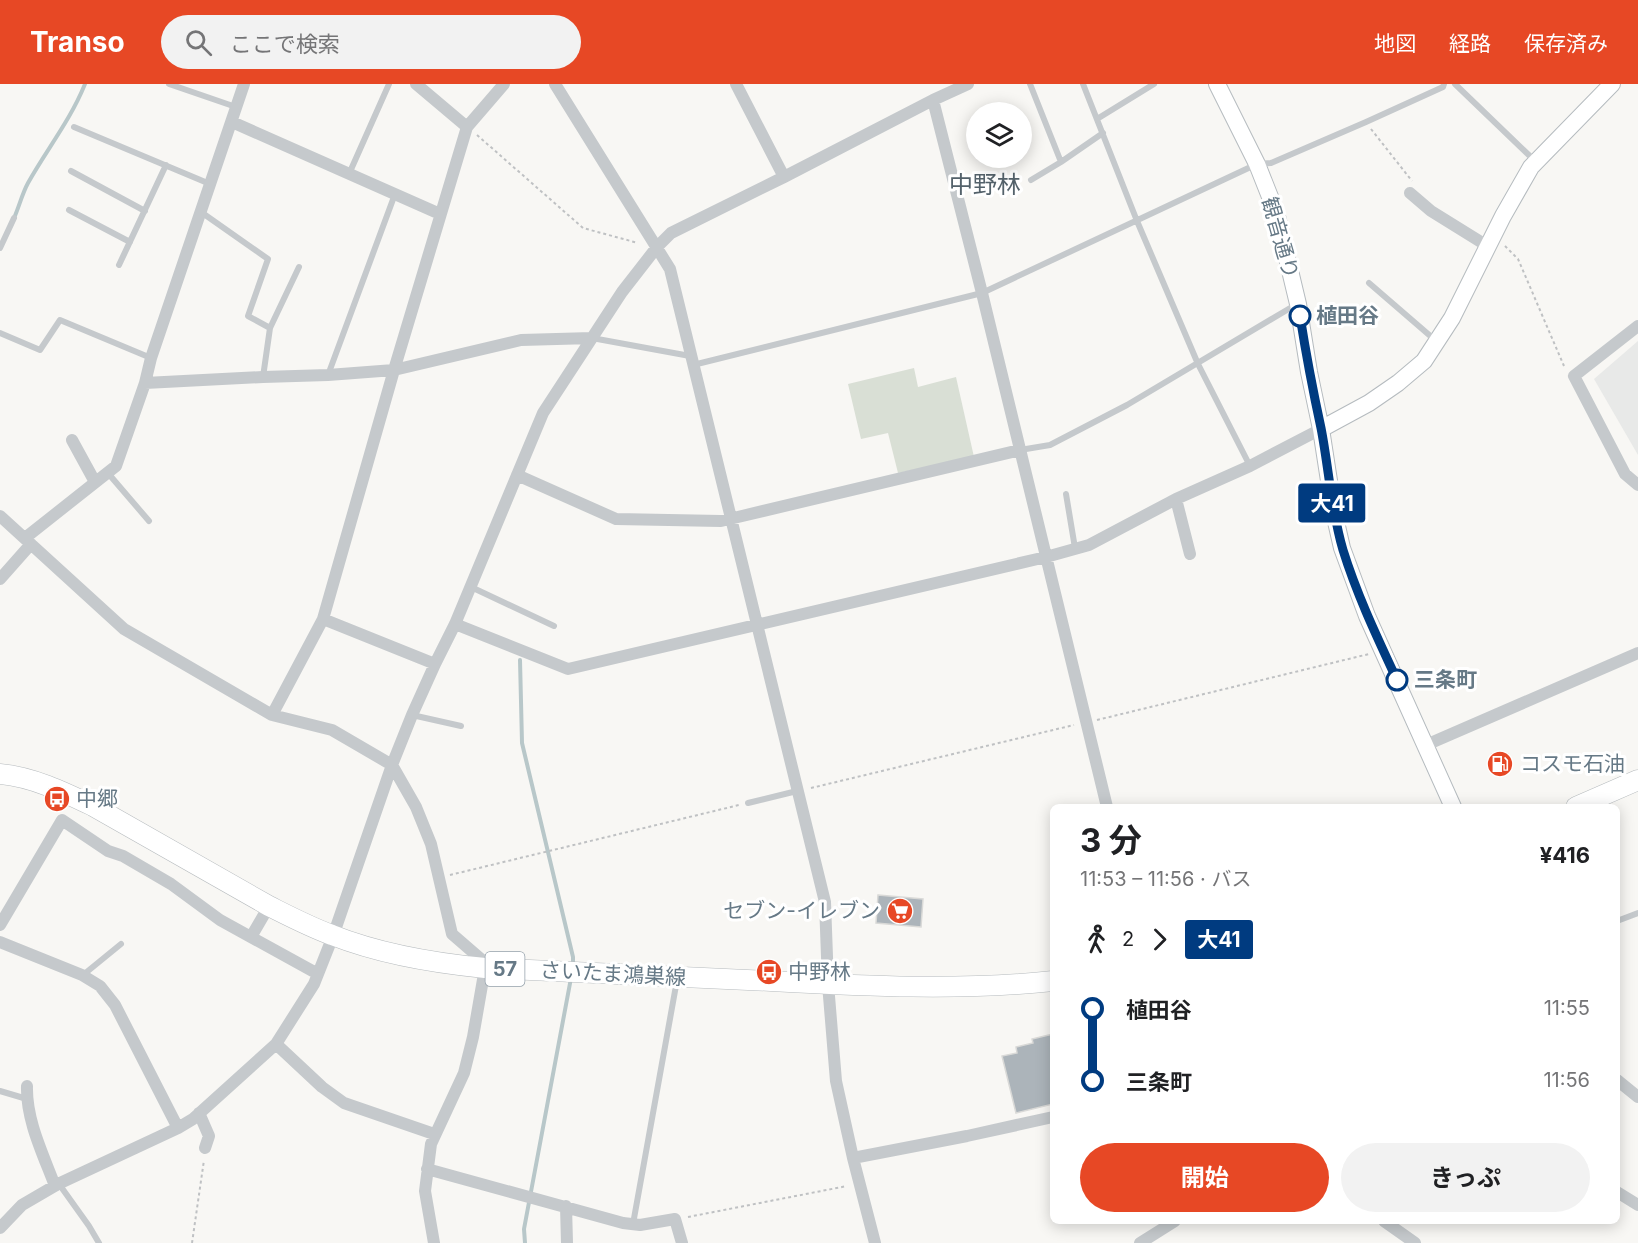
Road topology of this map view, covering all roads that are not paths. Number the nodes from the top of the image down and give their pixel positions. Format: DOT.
graph roads {
  1 [pos="169,84"];
  2 [pos="244,84"];
  3 [pos="389,84"];
  4 [pos="416,84"];
  5 [pos="504,84"];
  6 [pos="555,84"];
  7 [pos="736,84"];
  8 [pos="968,84"];
  9 [pos="1030,84"];
  10 [pos="1083,84"];
  11 [pos="1154,84"];
  12 [pos="1217,84"];
  13 [pos="1444,84"];
  14 [pos="1455,84"];
  15 [pos="1612,84"];
  16 [pos="933,100"];
  17 [pos="237,107"];
  18 [pos="1097,119"];
  19 [pos="232,122"];
  20 [pos="74,127"];
  21 [pos="467,127"];
  22 [pos="1103,133"];
  23 [pos="1061,162"];
  24 [pos="1536,162"];
  25 [pos="1257,164"];
  26 [pos="166,165"];
  27 [pos="71,171"];
  28 [pos="349,174"];
  29 [pos="784,177"];
  30 [pos="1031,180"];
  31 [pos="211,184"];
  32 [pos="1410,193"];
  33 [pos="395,194"];
  34 [pos="69,210"];
  35 [pos="145,211"];
  36 [pos="201,212"];
  37 [pos="440,214"];
  38 [pos="14,218"];
  39 [pos="1137,221"];
  40 [pos="130,242"];
  41 [pos="654,242"];
  42 [pos="1489,247"];
  43 [pos="0,248"];
  44 [pos="119,265"];
  45 [pos="299,267"];
  46 [pos="1369,284"];
  47 [pos="982,294"];
  48 [pos="1298,304"];
  49 [pos="1638,326"];
  50 [pos="270,328"];
  51 [pos="0,333"];
  52 [pos="592,338"];
  53 [pos="1437,342"];
  54 [pos="151,358"];
  55 [pos="692,361"];
  56 [pos="1198,364"];
  57 [pos="394,370"];
  58 [pos="328,375"];
  59 [pos="263,377"];
  60 [pos="145,383"];
  61 [pos="1321,429"];
  62 [pos="72,440"];
  63 [pos="1020,450"];
  64 [pos="1250,466"];
  65 [pos="107,472"];
  66 [pos="517,475"];
  67 [pos="95,482"];
  68 [pos="1638,485"];
  69 [pos="1066,494"];
  70 [pos="1176,499"];
  71 [pos="0,516"];
  72 [pos="731,518"];
  73 [pos="148,521"];
  74 [pos="28,541"];
  75 [pos="1075,549"];
  76 [pos="1190,554"];
  77 [pos="1046,557"];
  78 [pos="0,579"];
  79 [pos="471,588"];
  80 [pos="323,619"];
  81 [pos="455,624"];
  82 [pos="757,625"];
  83 [pos="554,626"];
  84 [pos="1638,653"];
  85 [pos="435,664"];
  86 [pos="272,715"];
  87 [pos="412,715"];
  88 [pos="461,726"];
  89 [pos="1426,745"];
  90 [pos="392,765"];
  91 [pos="0,774"];
  92 [pos="1638,780"];
  93 [pos="798,791"];
  94 [pos="748,803"];
  95 [pos="1106,804"];
  96 [pos="1452,804"];
  97 [pos="1583,804"];
  98 [pos="269,906"];
  99 [pos="1638,913"];
  100 [pos="1620,920"];
  101 [pos="0,925"];
  102 [pos="333,936"];
  103 [pos="251,937"];
  104 [pos="0,942"];
  105 [pos="120,944"];
  106 [pos="485,968"];
  107 [pos="318,974"];
  108 [pos="82,975"];
  109 [pos="678,977"];
  110 [pos="1050,981"];
  111 [pos="828,984"];
  112 [pos="276,1044"];
  113 [pos="1620,1082"];
  114 [pos="27,1086"];
  115 [pos="0,1091"];
  116 [pos="1638,1097"];
  117 [pos="27,1099"];
  118 [pos="199,1113"];
  119 [pos="1050,1118"];
  120 [pos="178,1128"];
  121 [pos="434,1134"];
  122 [pos="205,1148"];
  123 [pos="853,1158"];
  124 [pos="427,1169"];
  125 [pos="56,1185"];
  126 [pos="1620,1194"];
  127 [pos="1638,1205"];
  128 [pos="566,1206"];
  129 [pos="633,1224"];
  130 [pos="1170,1224"];
  131 [pos="1388,1224"];
  132 [pos="0,1227"];
  133 [pos="99,1243"];
  134 [pos="434,1243"];
  135 [pos="567,1243"];
  136 [pos="682,1243"];
  137 [pos="875,1243"];
  138 [pos="1140,1243"];
  139 [pos="1415,1243"];
  1 -- 17 [label="lane"];
  2 -- 17 [label="street"];
  3 -- 28 [label="lane"];
  4 -- 21 [label="street"];
  5 -- 21 [label="street"];
  6 -- 41 [label="street"];
  7 -- 29 [label="street"];
  8 -- 16 [label="street"];
  9 -- 23 [label="lane"];
  10 -- 18 [label="lane"];
  11 -- 18 [label="lane"];
  12 -- 25 [label="street, 観音通り"];
  13 -- 25 [label="lane"];
  14 -- 24 [label="lane"];
  15 -- 24 [label="street"];
  16 -- 29 [label="street"];
  16 -- 47 [label="street"];
  17 -- 19 [label="street"];
  18 -- 22 [label="lane"];
  19 -- 28 [label="street"];
  19 -- 31 [label="street"];
  20 -- 26 [label="lane"];
  21 -- 37 [label="street"];
  22 -- 23 [label="lane"];
  22 -- 39 [label="lane"];
  23 -- 30 [label="lane"];
  24 -- 42 [label="street"];
  25 -- 39 [label="lane"];
  25 -- 48 [label="street, 観音通り"];
  26 -- 31 [label="lane"];
  26 -- 35 [label="lane"];
  27 -- 35 [label="lane"];
  28 -- 33 [label="street"];
  29 -- 41 [label="street"];
  31 -- 36 [label="street"];
  32 -- 42 [label="street"];
  33 -- 37 [label="street"];
  33 -- 58 [label="lane"];
  34 -- 40 [label="lane"];
  35 -- 40 [label="lane"];
  36 -- 50 [label="lane"];
  36 -- 54 [label="street"];
  37 -- 57 [label="street"];
  38 -- 43 [label="lane"];
  39 -- 47 [label="lane"];
  39 -- 56 [label="lane"];
  40 -- 44 [label="lane"];
  41 -- 52 [label="street"];
  41 -- 55 [label="street"];
  42 -- 53 [label="street"];
  45 -- 50 [label="lane"];
  46 -- 53 [label="lane"];
  47 -- 55 [label="lane"];
  47 -- 63 [label="street"];
  48 -- 56 [label="lane"];
  48 -- 61 [label="street, 観音通り"];
  49 -- 68 [label="street"];
  50 -- 59 [label="lane"];
  51 -- 54 [label="lane"];
  52 -- 55 [label="lane"];
  52 -- 57 [label="street"];
  52 -- 66 [label="street"];
  53 -- 61 [label="street"];
  54 -- 60 [label="street"];
  55 -- 72 [label="street"];
  56 -- 63 [label="lane"];
  56 -- 64 [label="lane"];
  57 -- 58 [label="street"];
  57 -- 80 [label="street"];
  58 -- 59 [label="street"];
  59 -- 60 [label="street"];
  60 -- 65 [label="street"];
  61 -- 64 [label="street"];
  61 -- 89 [label="street, 観音通り"];
  62 -- 67 [label="street"];
  63 -- 72 [label="street"];
  63 -- 77 [label="street"];
  64 -- 70 [label="street"];
  65 -- 67 [label="street"];
  65 -- 73 [label="lane"];
  66 -- 72 [label="street"];
  66 -- 79 [label="street"];
  67 -- 74 [label="street"];
  69 -- 75 [label="lane"];
  70 -- 75 [label="street"];
  70 -- 76 [label="street"];
  71 -- 74 [label="street"];
  72 -- 82 [label="street"];
  74 -- 78 [label="street"];
  74 -- 86 [label="street"];
  75 -- 77 [label="street"];
  77 -- 82 [label="street"];
  77 -- 95 [label="street"];
  79 -- 81 [label="street"];
  79 -- 83 [label="lane"];
  80 -- 85 [label="street"];
  80 -- 86 [label="street"];
  81 -- 82 [label="street"];
  81 -- 85 [label="street"];
  82 -- 93 [label="street"];
  84 -- 89 [label="street"];
  85 -- 87 [label="street"];
  86 -- 90 [label="street"];
  87 -- 88 [label="lane"];
  87 -- 90 [label="street"];
  89 -- 96 [label="street, 観音通り"];
  90 -- 102 [label="street"];
  90 -- 106 [label="street"];
  91 -- 98 [label="main road, さいたま鴻巣線 / 57"];
  92 -- 97 [label="main road"];
  93 -- 94 [label="lane"];
  93 -- 111 [label="street"];
  98 -- 102 [label="main road, さいたま鴻巣線 / 57"];
  98 -- 103 [label="street"];
  99 -- 100 [label="lane"];
  101 -- 103 [label="street"];
  102 -- 106 [label="main road, さいたま鴻巣線 / 57"];
  102 -- 107 [label="street"];
  103 -- 107 [label="street"];
  104 -- 108 [label="street"];
  105 -- 108 [label="lane"];
  106 -- 109 [label="main road, さいたま鴻巣線 / 57"];
  106 -- 121 [label="street"];
  107 -- 112 [label="street"];
  108 -- 120 [label="street"];
  109 -- 111 [label="main road, さいたま鴻巣線 / 57"];
  109 -- 129 [label="lane"];
  110 -- 111 [label="main road, さいたま鴻巣線 / 57"];
  111 -- 123 [label="street"];
  112 -- 118 [label="street"];
  112 -- 121 [label="street"];
  113 -- 116 [label="street"];
  114 -- 117 [label="street"];
  115 -- 117 [label="lane"];
  117 -- 125 [label="street"];
  118 -- 120 [label="street"];
  118 -- 122 [label="street"];
  119 -- 123 [label="street"];
  120 -- 125 [label="street"];
  121 -- 124 [label="street"];
  123 -- 137 [label="street"];
  124 -- 128 [label="street"];
  124 -- 134 [label="street"];
  125 -- 132 [label="street"];
  125 -- 133 [label="lane"];
  126 -- 127 [label="street"];
  128 -- 129 [label="street"];
  128 -- 135 [label="street"];
  129 -- 136 [label="street"];
  130 -- 138 [label="street"];
  131 -- 139 [label="street"];
}
